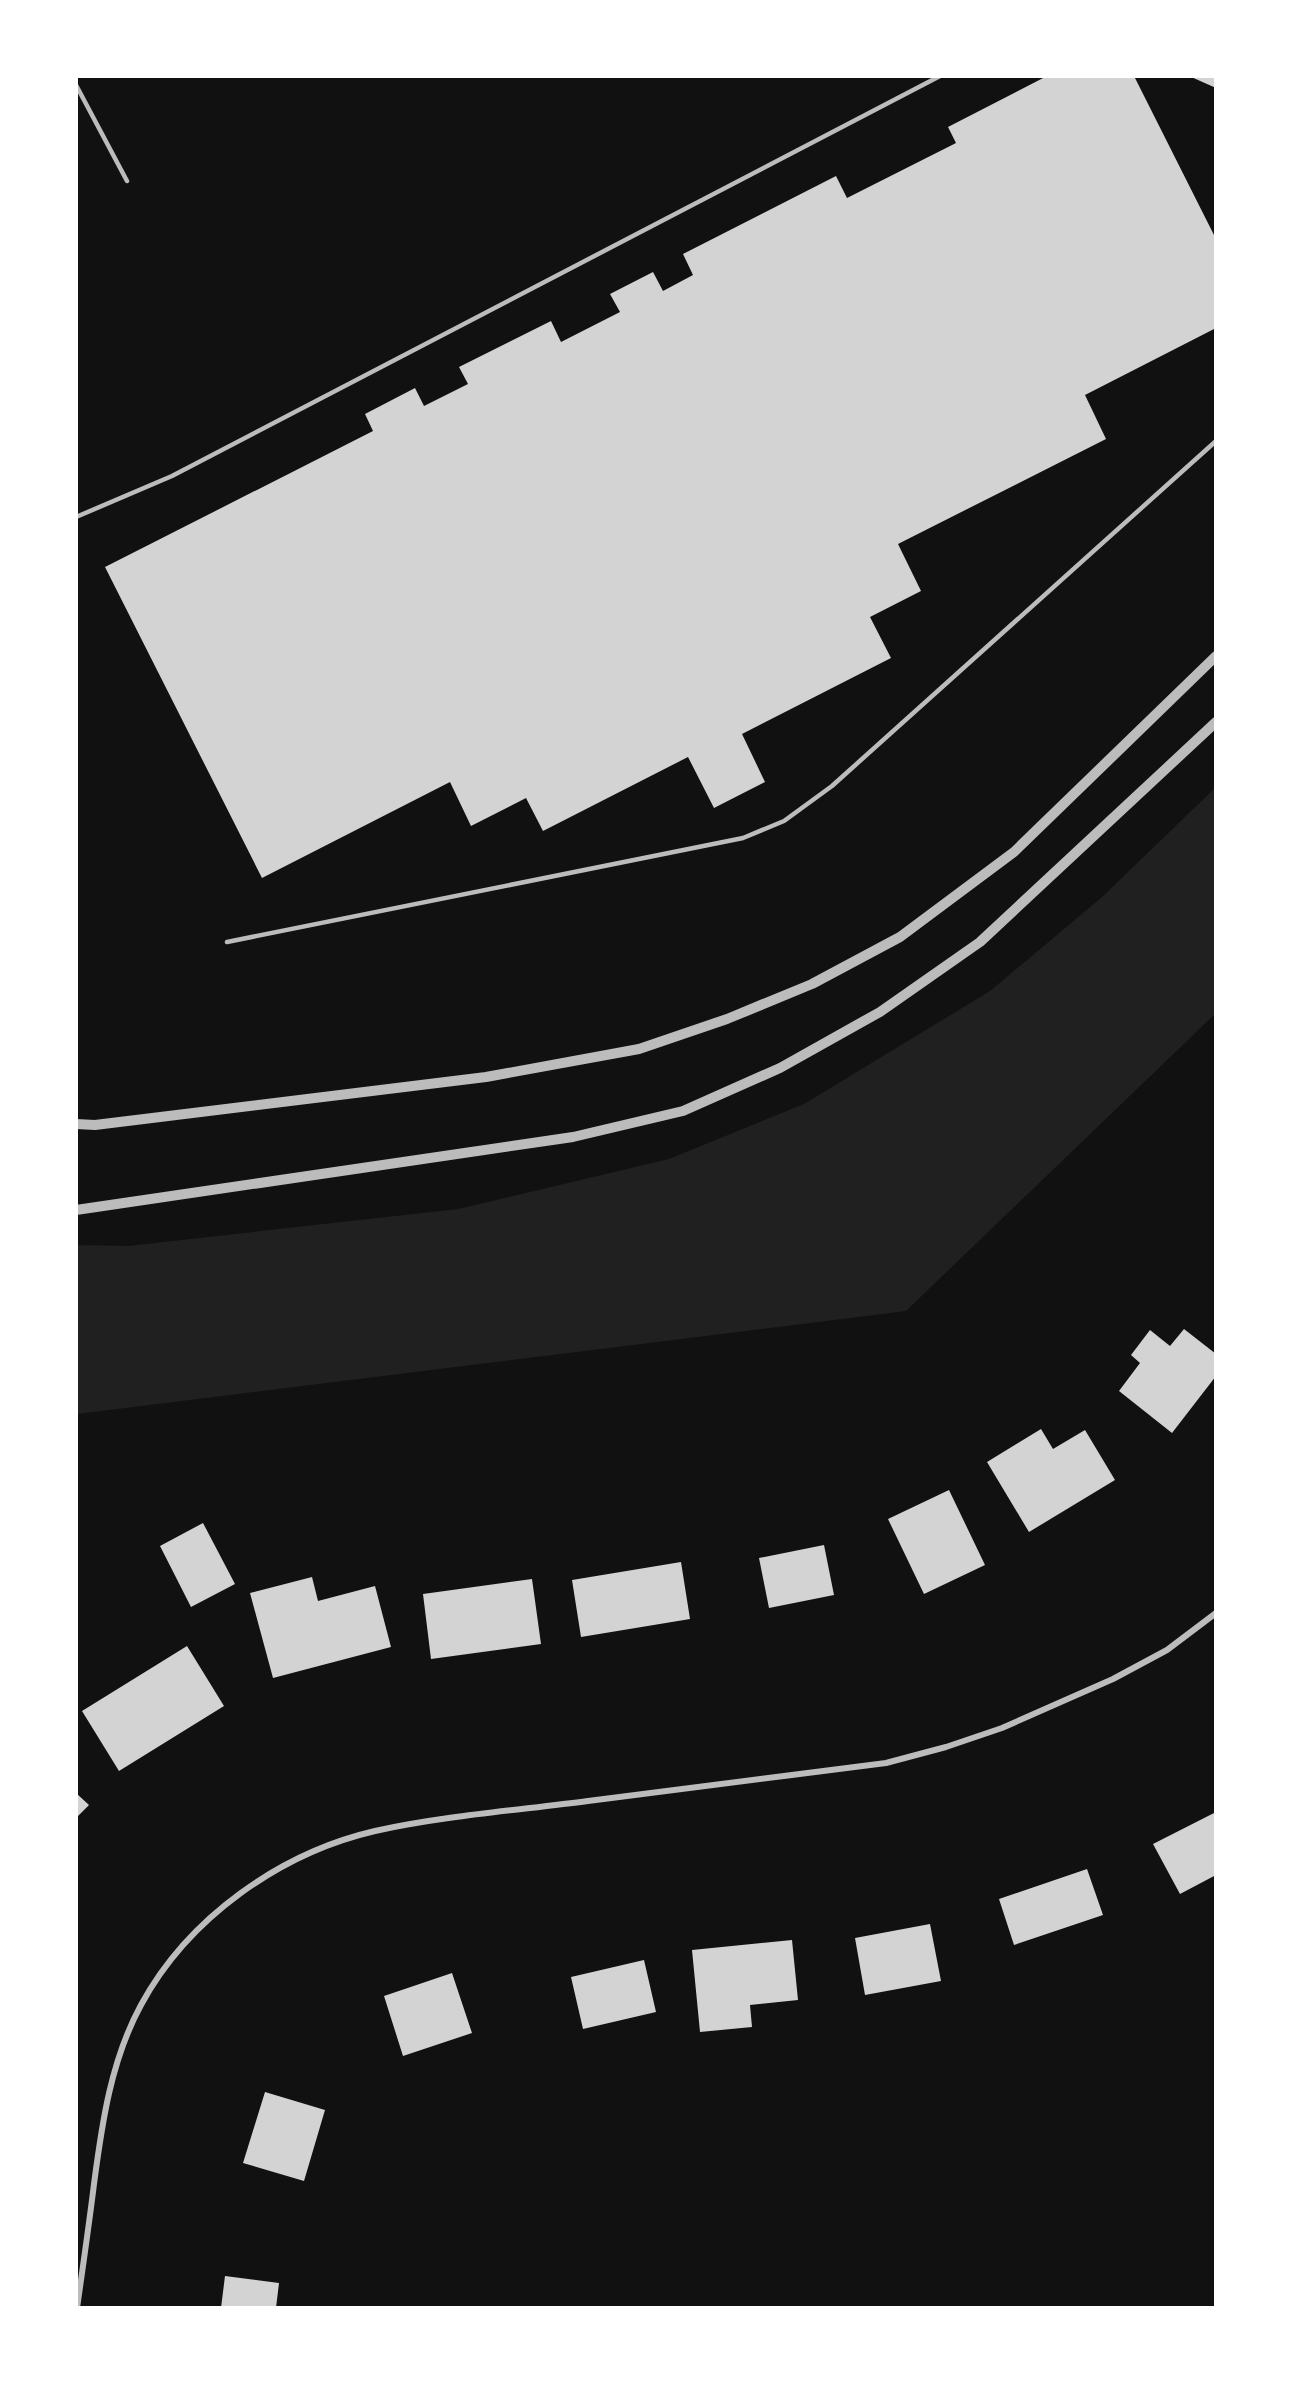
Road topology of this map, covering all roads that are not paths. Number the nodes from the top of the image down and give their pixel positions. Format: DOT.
graph roads {
  1 [pos="940,76"];
  2 [pos="76,86"];
  3 [pos="127,181"];
  4 [pos="1215,441"];
  5 [pos="76,517"];
  6 [pos="1215,656"];
  7 [pos="1215,722"];
  8 [pos="227,942"];
  9 [pos="76,1124"];
  10 [pos="76,1210"];
  11 [pos="1215,1613"];
  12 [pos="77,2307"];
  1 -- 5 [label="lane"];
  2 -- 3 [label="lane"];
  4 -- 8 [label="lane"];
  6 -- 9 [label="street"];
  7 -- 10 [label="street"];
  11 -- 12 [label="street"];
}
